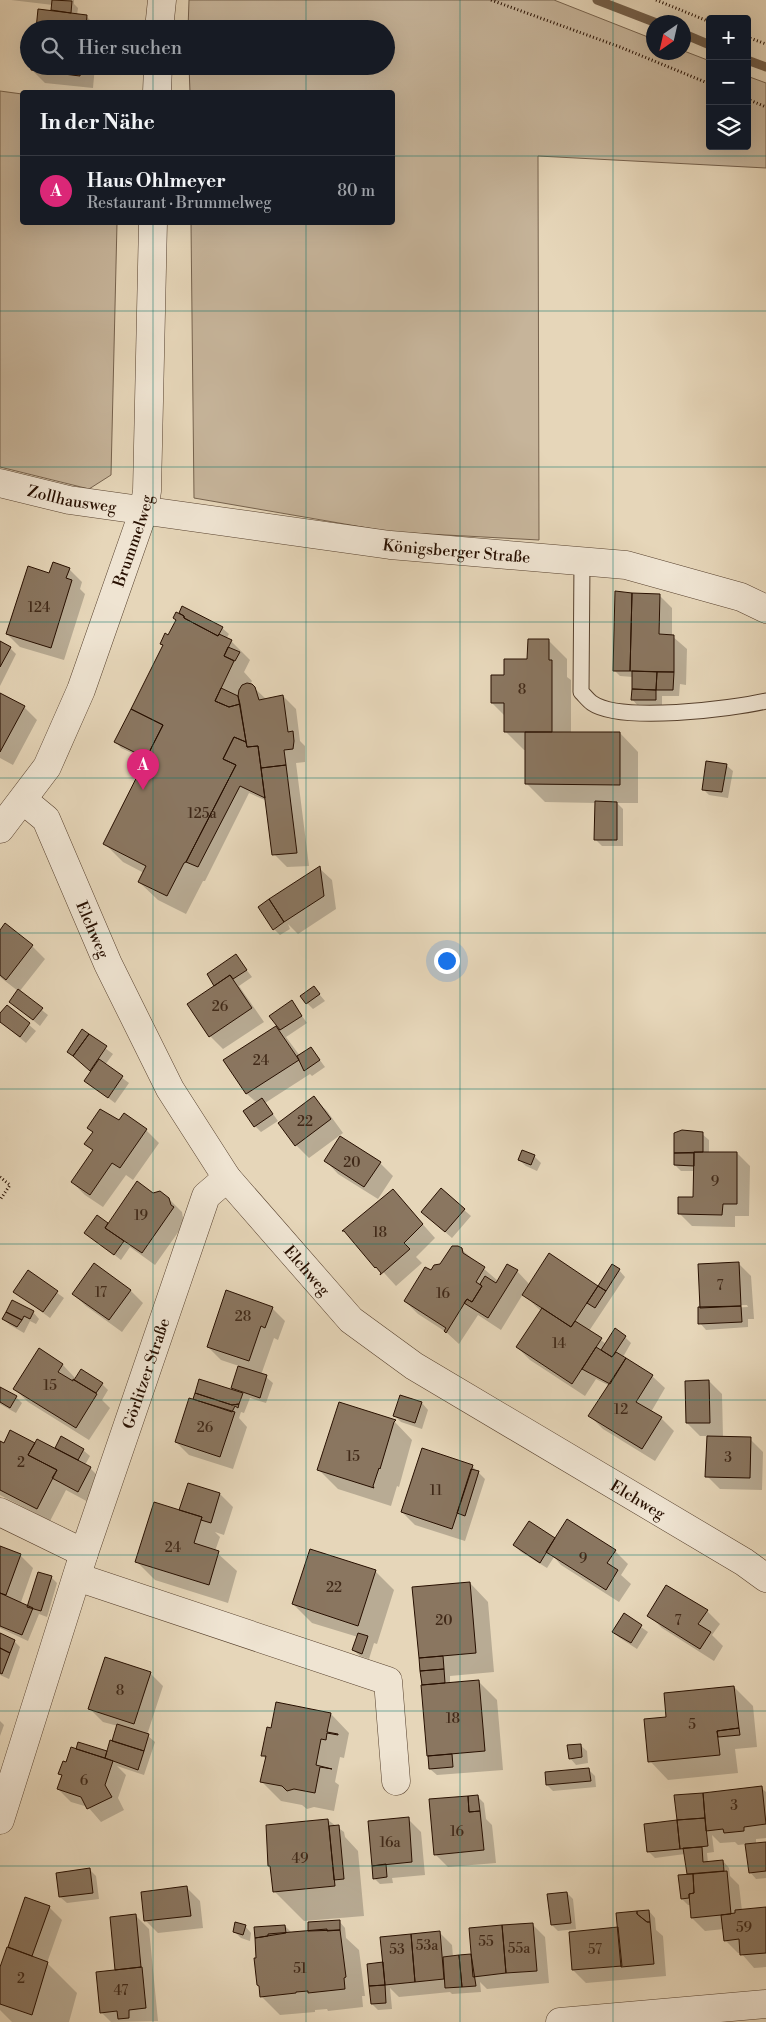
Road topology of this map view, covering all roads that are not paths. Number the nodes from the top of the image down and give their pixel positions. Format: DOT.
graph roads {
  1 [pos="162,0"];
  2 [pos="160,20"];
  3 [pos="158,75"];
  4 [pos="157,90"];
  5 [pos="153,225"];
  6 [pos="0,483"];
  7 [pos="144,510"];
  8 [pos="582,562"];
  9 [pos="766,609"];
  10 [pos="766,701"];
  11 [pos="23,800"];
  12 [pos="0,829"];
  13 [pos="228,1178"];
  14 [pos="0,1512"];
  15 [pos="81,1565"];
  16 [pos="766,1578"];
  17 [pos="396,1780"];
  18 [pos="1,1813"];
  19 [pos="766,2004"];
  20 [pos="660,2017"];
  21 [pos="560,2022"];
  1 -- 2 [label="street"];
  3 -- 4 [label="street"];
  5 -- 7 [label="street, Brummelweg"];
  6 -- 7 [label="street, Zollhausweg"];
  7 -- 8 [label="street, Königsberger Straße"];
  7 -- 11 [label="street, Brummelweg"];
  8 -- 9 [label="street, Königsberger Straße"];
  8 -- 10 [label="lane"];
  11 -- 12 [label="street, Brummelweg"];
  11 -- 13 [label="street, Elchweg"];
  13 -- 15 [label="street, Görlitzer Straße"];
  13 -- 16 [label="street, Elchweg"];
  14 -- 15 [label="street"];
  15 -- 17 [label="street"];
  15 -- 18 [label="street, Görlitzer Straße"];
  19 -- 20 [label="street"];
  20 -- 21 [label="street"];
}
